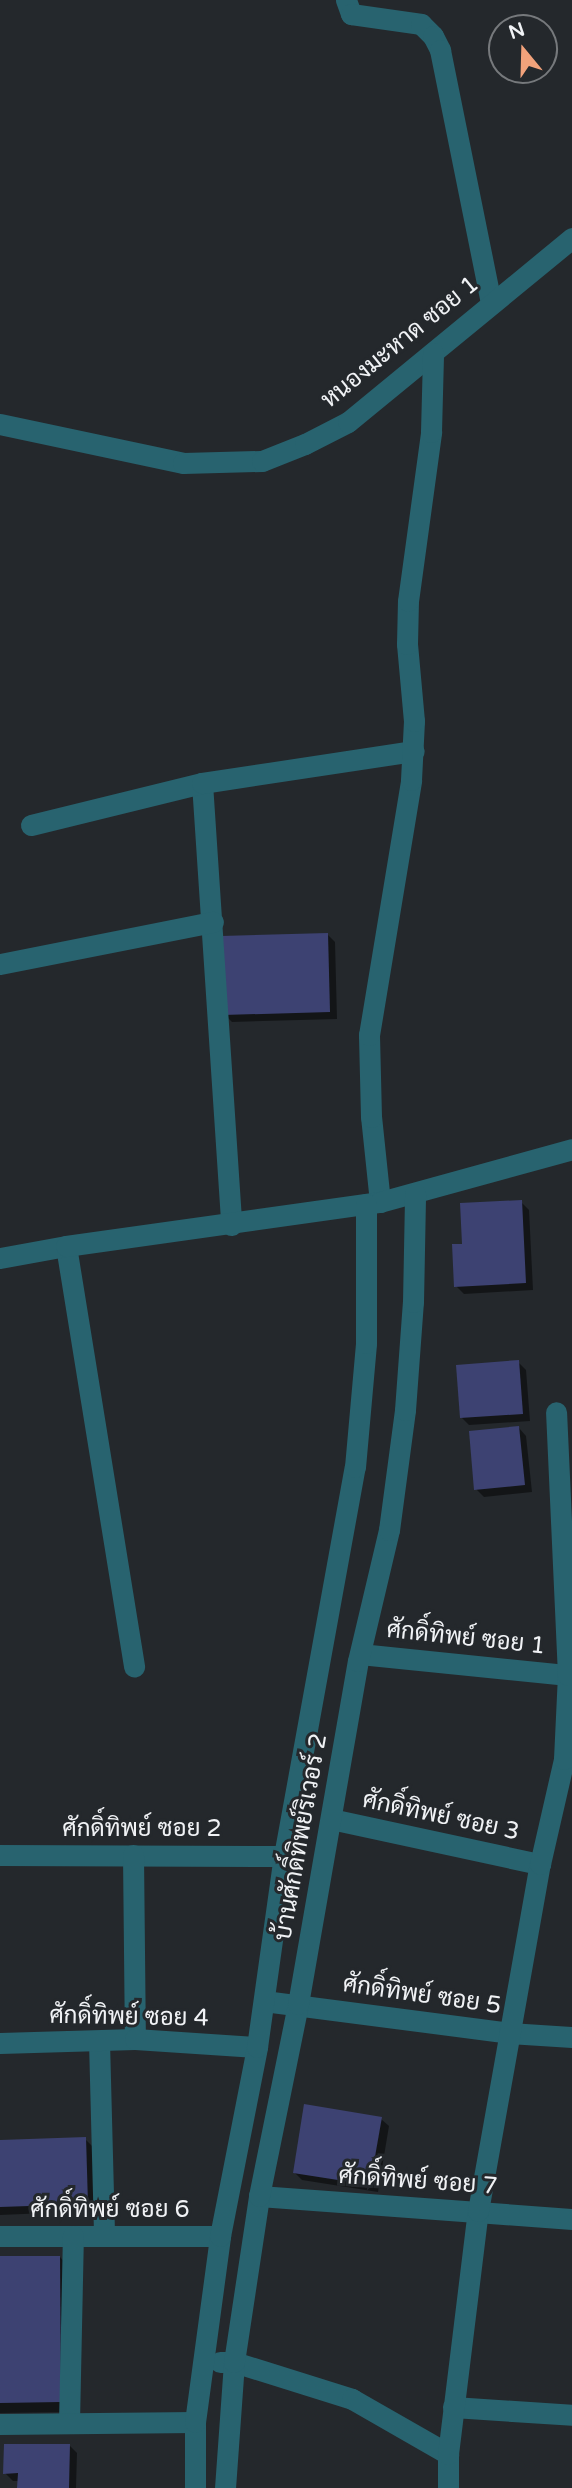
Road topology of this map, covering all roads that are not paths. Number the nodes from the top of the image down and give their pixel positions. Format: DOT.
graph roads {
  1 [pos="346,0"];
  2 [pos="572,238"];
  3 [pos="491,303"];
  4 [pos="433,353"];
  5 [pos="0,424"];
  6 [pos="414,751"];
  7 [pos="202,783"];
  8 [pos="31,825"];
  9 [pos="213,922"];
  10 [pos="0,964"];
  11 [pos="572,1149"];
  12 [pos="415,1194"];
  13 [pos="373,1203"];
  14 [pos="231,1225"];
  15 [pos="66,1246"];
  16 [pos="0,1258"];
  17 [pos="556,1412"];
  18 [pos="360,1654"];
  19 [pos="134,1667"];
  20 [pos="568,1675"];
  21 [pos="309,1720"];
  22 [pos="346,1729"];
  23 [pos="331,1819"];
  24 [pos="0,1855"];
  25 [pos="133,1855"];
  26 [pos="284,1856"];
  27 [pos="540,1864"];
  28 [pos="264,2001"];
  29 [pos="298,2004"];
  30 [pos="509,2033"];
  31 [pos="572,2037"];
  32 [pos="135,2039"];
  33 [pos="99,2040"];
  34 [pos="0,2043"];
  35 [pos="257,2047"];
  36 [pos="259,2196"];
  37 [pos="478,2211"];
  38 [pos="572,2220"];
  39 [pos="0,2236"];
  40 [pos="73,2236"];
  41 [pos="104,2236"];
  42 [pos="220,2236"];
  43 [pos="204,2361"];
  44 [pos="234,2362"];
  45 [pos="453,2407"];
  46 [pos="572,2415"];
  47 [pos="195,2422"];
  48 [pos="69,2423"];
  49 [pos="0,2424"];
  50 [pos="448,2454"];
  51 [pos="195,2488"];
  52 [pos="225,2488"];
  53 [pos="448,2488"];
  1 -- 3 [label="street"];
  2 -- 3 [label="street, หนองมะหาด ซอย 1"];
  3 -- 4 [label="street, หนองมะหาด ซอย 1"];
  4 -- 5 [label="street, หนองมะหาด ซอย 1"];
  4 -- 6 [label="street, บ้านศักดิ์ทิพย์ริเวอร์ 2"];
  6 -- 7 [label="street"];
  6 -- 13 [label="street, บ้านศักดิ์ทิพย์ริเวอร์ 2"];
  7 -- 8 [label="street"];
  7 -- 9 [label="street"];
  9 -- 10 [label="street"];
  9 -- 14 [label="street"];
  11 -- 12 [label="street"];
  12 -- 13 [label="street"];
  12 -- 18 [label="street, บ้านศักดิ์ทิพย์ริเวอร์ 2"];
  13 -- 14 [label="street"];
  13 -- 21 [label="street, บ้านศักดิ์ทิพย์ริเวอร์ 2"];
  14 -- 15 [label="street"];
  15 -- 16 [label="street"];
  15 -- 19 [label="street"];
  17 -- 20 [label="street"];
  18 -- 20 [label="street, ศักดิ์ทิพย์ ซอย 1"];
  18 -- 22 [label="street, บ้านศักดิ์ทิพย์ริเวอร์ 2"];
  20 -- 27 [label="street"];
  21 -- 22 [label="street"];
  21 -- 26 [label="street, บ้านศักดิ์ทิพย์ริเวอร์ 2"];
  22 -- 23 [label="street, บ้านศักดิ์ทิพย์ริเวอร์ 2"];
  23 -- 27 [label="street, ศักดิ์ทิพย์ ซอย 3"];
  23 -- 29 [label="street, บ้านศักดิ์ทิพย์ริเวอร์ 2"];
  24 -- 25 [label="street, ศักดิ์ทิพย์ ซอย 2"];
  25 -- 26 [label="street, ศักดิ์ทิพย์ ซอย 2"];
  25 -- 32 [label="street"];
  26 -- 28 [label="street, บ้านศักดิ์ทิพย์ริเวอร์ 2"];
  27 -- 30 [label="street"];
  28 -- 29 [label="street, ศักดิ์ทิพย์ ซอย 5"];
  28 -- 35 [label="street, บ้านศักดิ์ทิพย์ริเวอร์ 2"];
  29 -- 30 [label="street, ศักดิ์ทิพย์ ซอย 5"];
  29 -- 36 [label="street, บ้านศักดิ์ทิพย์ริเวอร์ 2"];
  30 -- 31 [label="street, ศักดิ์ทิพย์ ซอย 5"];
  30 -- 37 [label="street"];
  32 -- 33 [label="street, ศักดิ์ทิพย์ ซอย 4"];
  32 -- 35 [label="street, ศักดิ์ทิพย์ ซอย 4"];
  33 -- 34 [label="street, ศักดิ์ทิพย์ ซอย 4"];
  33 -- 41 [label="street"];
  35 -- 42 [label="street, บ้านศักดิ์ทิพย์ริเวอร์ 2"];
  36 -- 37 [label="street, ศักดิ์ทิพย์ ซอย 7"];
  36 -- 44 [label="street, บ้านศักดิ์ทิพย์ริเวอร์ 2"];
  37 -- 38 [label="street, ศักดิ์ทิพย์ ซอย 7"];
  37 -- 45 [label="street"];
  39 -- 40 [label="street, ศักดิ์ทิพย์ ซอย 6"];
  40 -- 41 [label="street, ศักดิ์ทิพย์ ซอย 6"];
  40 -- 48 [label="street"];
  41 -- 42 [label="street, ศักดิ์ทิพย์ ซอย 6"];
  42 -- 43 [label="street, บ้านศักดิ์ทิพย์ริเวอร์ 2"];
  43 -- 44 [label="street"];
  43 -- 47 [label="street, บ้านศักดิ์ทิพย์ริเวอร์ 2"];
  44 -- 50 [label="street"];
  44 -- 52 [label="street, บ้านศักดิ์ทิพย์ริเวอร์ 2"];
  45 -- 46 [label="street"];
  45 -- 50 [label="street"];
  47 -- 48 [label="street"];
  47 -- 51 [label="street, บ้านศักดิ์ทิพย์ริเวอร์ 2"];
  48 -- 49 [label="street"];
  50 -- 53 [label="street"];
}
